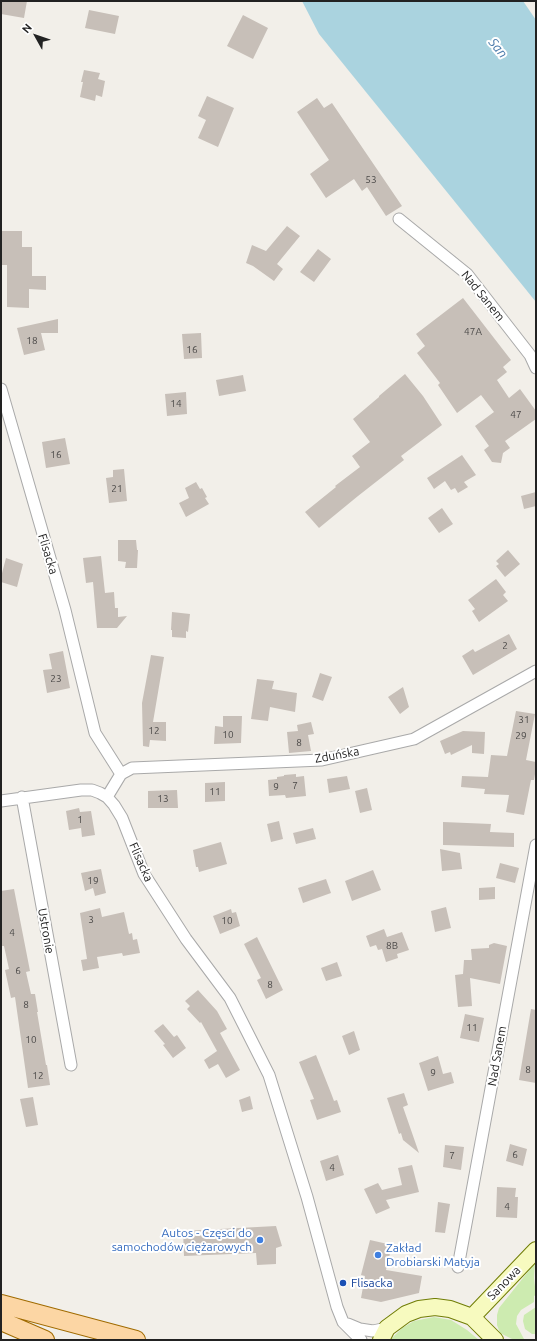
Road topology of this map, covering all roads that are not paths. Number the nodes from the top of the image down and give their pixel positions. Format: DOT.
graph roads {
  1 [pos="398,219"];
  2 [pos="536,368"];
  3 [pos="1,389"];
  4 [pos="536,671"];
  5 [pos="121,774"];
  6 [pos="22,797"];
  7 [pos="107,797"];
  8 [pos="1,801"];
  9 [pos="536,845"];
  10 [pos="71,1065"];
  11 [pos="536,1250"];
  12 [pos="458,1267"];
  13 [pos="1,1304"];
  14 [pos="472,1317"];
  15 [pos="1,1321"];
  16 [pos="344,1322"];
  17 [pos="384,1334"];
  18 [pos="45,1340"];
  19 [pos="136,1340"];
  20 [pos="361,1340"];
  21 [pos="495,1340"];
  1 -- 2 [label="street, Nad Sanem"];
  3 -- 5 [label="street, Flisacka"];
  4 -- 5 [label="street, Zduńska"];
  5 -- 7 [label="street"];
  6 -- 7 [label="street"];
  6 -- 8 [label="street"];
  6 -- 10 [label="street, Ustronie"];
  7 -- 16 [label="street, Flisacka"];
  9 -- 12 [label="street, Nad Sanem"];
  11 -- 14 [label="main road, Sanowa"];
  13 -- 19 [label="main road"];
  14 -- 17 [label="main road"];
  14 -- 21 [label="main road"];
  15 -- 18 [label="main road"];
  16 -- 17 [label="street"];
  16 -- 20 [label="street, Flisacka"];
}
